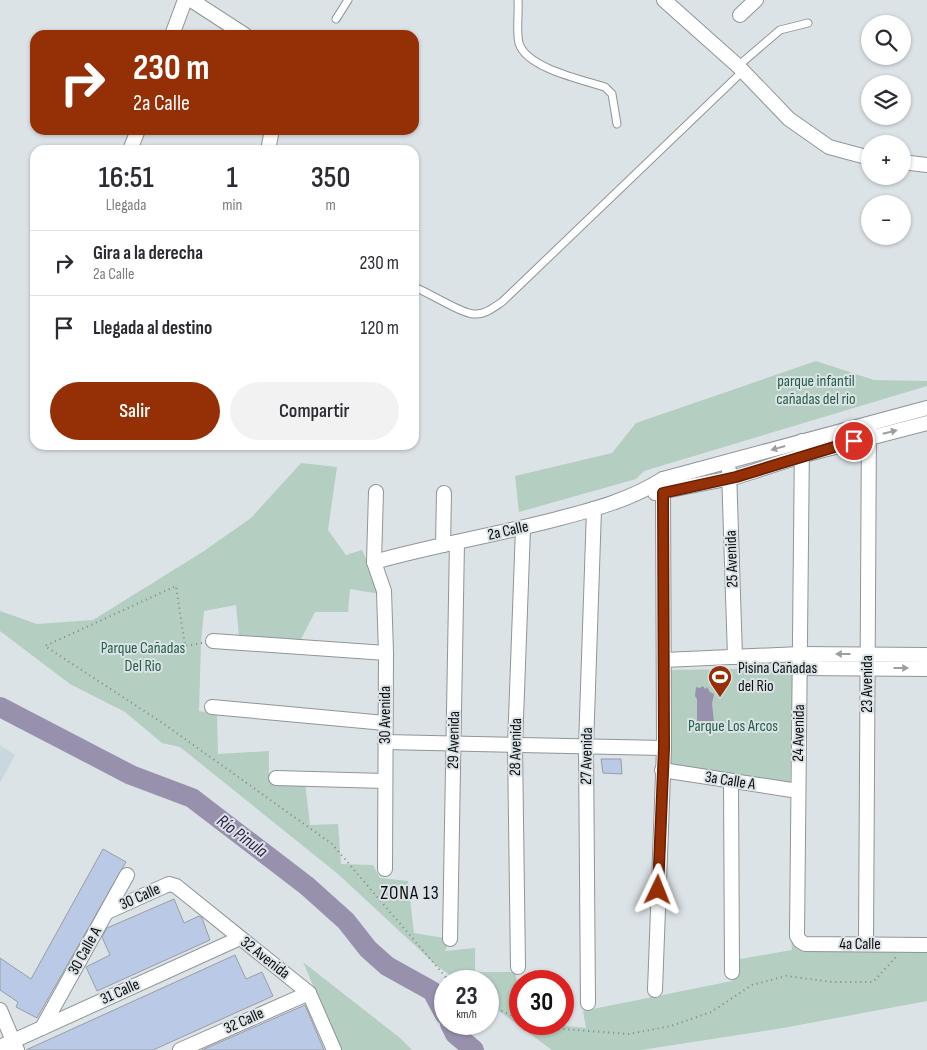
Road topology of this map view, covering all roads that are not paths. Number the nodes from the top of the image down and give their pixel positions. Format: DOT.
graph roads {
  1 [pos="185,0"];
  2 [pos="191,0"];
  3 [pos="348,0"];
  4 [pos="518,0"];
  5 [pos="664,0"];
  6 [pos="752,1"];
  7 [pos="740,15"];
  8 [pos="336,19"];
  9 [pos="808,24"];
  10 [pos="174,30"];
  11 [pos="237,30"];
  12 [pos="740,68"];
  13 [pos="617,124"];
  14 [pos="861,156"];
  15 [pos="911,163"];
  16 [pos="927,165"];
  17 [pos="419,289"];
  18 [pos="927,408"];
  19 [pos="927,423"];
  20 [pos="870,431"];
  21 [pos="802,441"];
  22 [pos="801,456"];
  23 [pos="728,462"];
  24 [pos="729,479"];
  25 [pos="663,486"];
  26 [pos="376,492"];
  27 [pos="444,493"];
  28 [pos="594,509"];
  29 [pos="523,528"];
  30 [pos="457,542"];
  31 [pos="443,545"];
  32 [pos="374,562"];
  33 [pos="213,641"];
  34 [pos="386,653"];
  35 [pos="927,655"];
  36 [pos="735,657"];
  37 [pos="664,660"];
  38 [pos="800,661"];
  39 [pos="868,661"];
  40 [pos="927,668"];
  41 [pos="212,706"];
  42 [pos="385,723"];
  43 [pos="385,742"];
  44 [pos="454,745"];
  45 [pos="515,746"];
  46 [pos="586,747"];
  47 [pos="664,748"];
  48 [pos="662,770"];
  49 [pos="276,778"];
  50 [pos="385,781"];
  51 [pos="731,782"];
  52 [pos="798,791"];
  53 [pos="384,869"];
  54 [pos="127,875"];
  55 [pos="173,884"];
  56 [pos="107,912"];
  57 [pos="797,936"];
  58 [pos="240,938"];
  59 [pos="450,939"];
  60 [pos="866,944"];
  61 [pos="927,945"];
  62 [pos="518,967"];
  63 [pos="732,972"];
  64 [pos="655,990"];
  65 [pos="309,993"];
  66 [pos="588,1003"];
  67 [pos="0,1010"];
  68 [pos="42,1028"];
  69 [pos="10,1046"];
  70 [pos="180,1050"];
  71 [pos="334,1050"];
  1 -- 10 [label="street"];
  2 -- 11 [label="street"];
  3 -- 8 [label="lane"];
  4 -- 13 [label="lane"];
  5 -- 12 [label="street"];
  6 -- 7 [label="street"];
  9 -- 12 [label="lane"];
  12 -- 14 [label="street"];
  12 -- 17 [label="lane"];
  15 -- 16 [label="street"];
  18 -- 20 [label="street, 2a Calle"];
  20 -- 19 [label="street, 2a Calle, one-way"];
  20 -- 21 [label="street, 2a Calle"];
  20 -- 22 [label="street, 2a Calle"];
  20 -- 39 [label="street, 23 Avenida"];
  21 -- 22 [label="street, 24 Avenida"];
  21 -- 23 [label="street, 2a Calle, one-way"];
  22 -- 24 [label="street, 2a Calle"];
  22 -- 38 [label="street, 24 Avenida"];
  23 -- 24 [label="street, 25 Avenida"];
  23 -- 25 [label="street, 2a Calle"];
  24 -- 25 [label="street, 2a Calle"];
  24 -- 36 [label="street, 25 Avenida"];
  25 -- 28 [label="street, 2a Calle"];
  25 -- 37 [label="street"];
  26 -- 32 [label="street"];
  27 -- 31 [label="street"];
  28 -- 29 [label="street, 2a Calle"];
  28 -- 46 [label="street, 27 Avenida"];
  29 -- 30 [label="street, 2a Calle"];
  29 -- 45 [label="street, 28 Avenida"];
  30 -- 31 [label="street, 2a Calle"];
  30 -- 44 [label="street, 29 Avenida"];
  31 -- 32 [label="street, 2a Calle"];
  32 -- 34 [label="street, 30 Avenida"];
  33 -- 34 [label="street"];
  34 -- 42 [label="street, 30 Avenida"];
  35 -- 39 [label="street"];
  36 -- 37 [label="street"];
  36 -- 38 [label="street"];
  37 -- 47 [label="street"];
  38 -- 39 [label="street"];
  38 -- 52 [label="street, 24 Avenida"];
  39 -- 40 [label="street, one-way"];
  39 -- 60 [label="street, 23 Avenida"];
  41 -- 42 [label="street"];
  42 -- 43 [label="street, 30 Avenida"];
  43 -- 44 [label="street"];
  43 -- 50 [label="street, 30 Avenida"];
  44 -- 45 [label="street"];
  44 -- 59 [label="street, 29 Avenida"];
  45 -- 46 [label="street"];
  45 -- 62 [label="street, 28 Avenida"];
  46 -- 47 [label="street"];
  46 -- 66 [label="street, 27 Avenida"];
  47 -- 48 [label="street"];
  48 -- 51 [label="street, 3a Calle A"];
  48 -- 64 [label="street"];
  49 -- 50 [label="street"];
  50 -- 53 [label="street, 30 Avenida"];
  51 -- 52 [label="street, 3a Calle A"];
  51 -- 63 [label="street"];
  52 -- 57 [label="street, 24 Avenida"];
  54 -- 56 [label="street, 30 Calle A"];
  55 -- 56 [label="street, 30 Calle"];
  55 -- 58 [label="street, 32 Avenida"];
  56 -- 68 [label="street, 30 Calle A"];
  57 -- 60 [label="street, 4a Calle"];
  58 -- 65 [label="street, 32 Avenida"];
  58 -- 68 [label="street, 31 Calle"];
  60 -- 61 [label="street, 4a Calle"];
  65 -- 70 [label="street, 32 Calle"];
  65 -- 71 [label="street, 32 Avenida"];
  67 -- 69 [label="street"];
  68 -- 69 [label="street, 31 Calle"];
}
